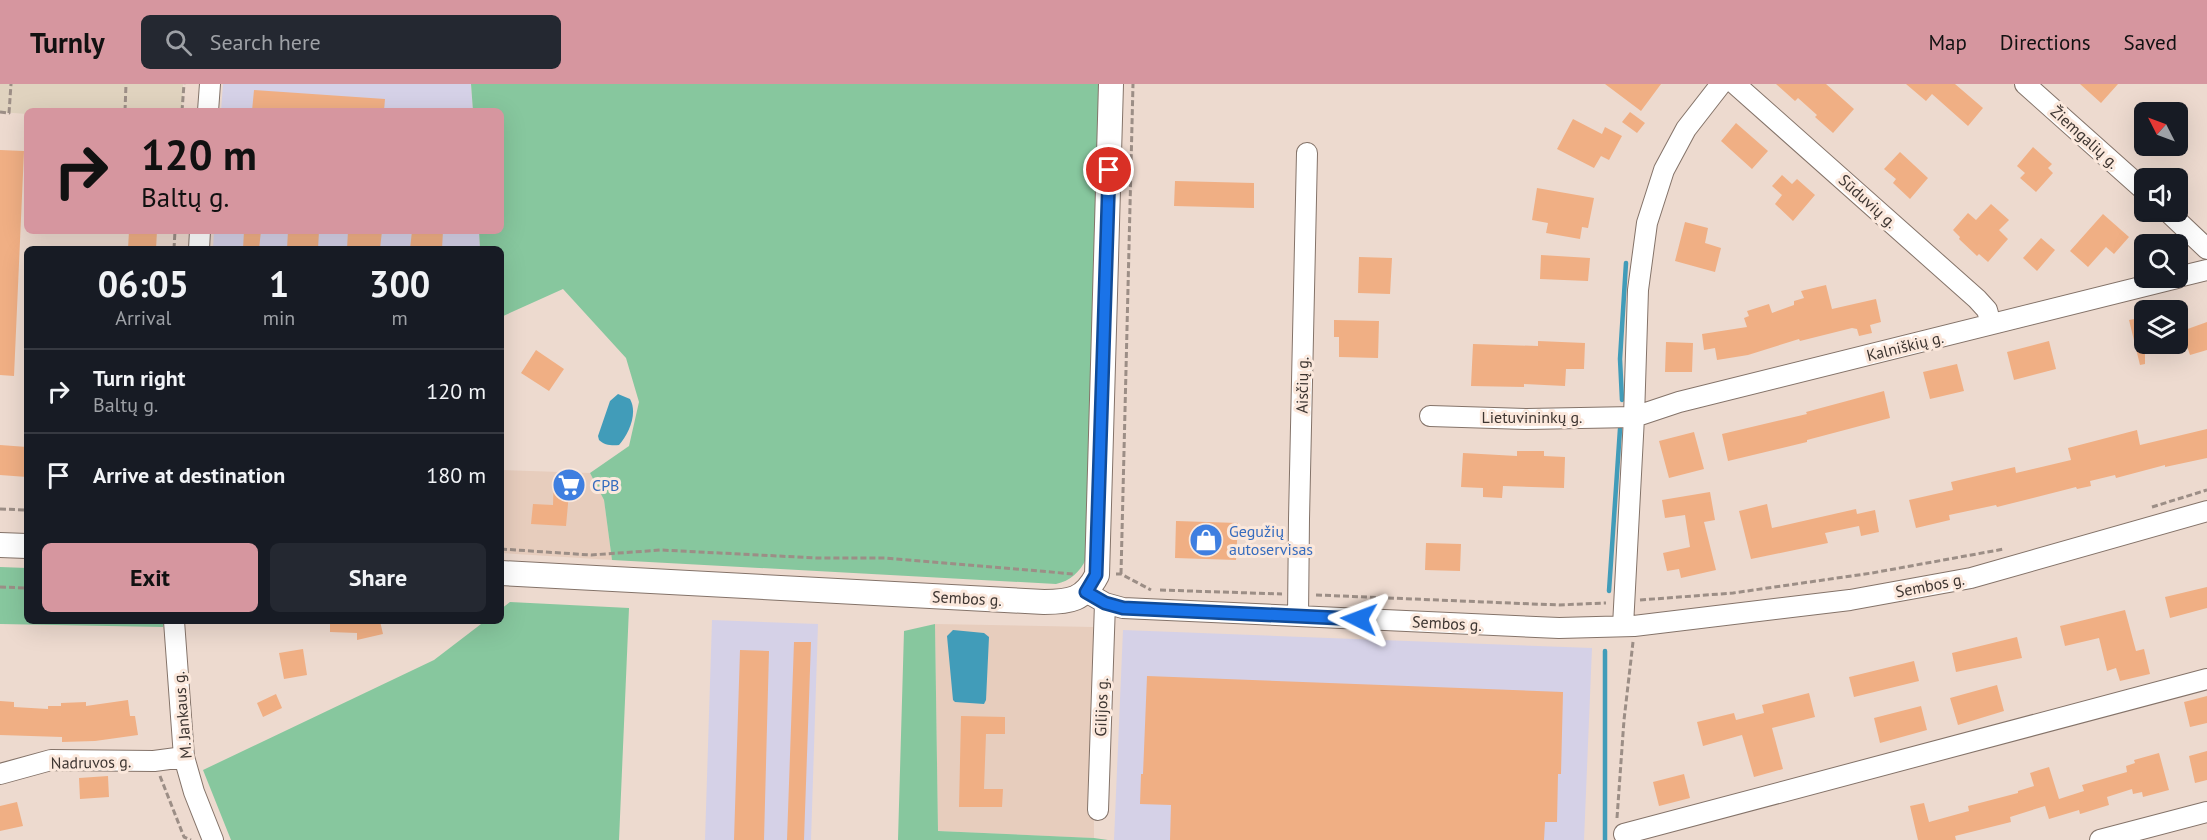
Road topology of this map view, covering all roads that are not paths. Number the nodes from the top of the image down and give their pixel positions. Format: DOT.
graph roads {
  1 [pos="210,84"];
  2 [pos="1111,84"];
  3 [pos="1721,84"];
  4 [pos="1736,84"];
  5 [pos="2025,84"];
  6 [pos="208,108"];
  7 [pos="1308,153"];
  8 [pos="2134,181"];
  9 [pos="2179,222"];
  10 [pos="2207,249"];
  11 [pos="2207,270"];
  12 [pos="2188,274"];
  13 [pos="2134,288"];
  14 [pos="1991,324"];
  15 [pos="1431,416"];
  16 [pos="1634,417"];
  17 [pos="2207,511"];
  18 [pos="0,545"];
  19 [pos="24,546"];
  20 [pos="504,573"];
  21 [pos="1096,590"];
  22 [pos="1298,616"];
  23 [pos="174,624"];
  24 [pos="1629,626"];
  25 [pos="2207,679"];
  26 [pos="184,757"];
  27 [pos="0,774"];
  28 [pos="1098,810"];
  29 [pos="2207,812"];
  30 [pos="1624,834"];
  31 [pos="213,840"];
  32 [pos="2100,840"];
  1 -- 6 [label="street"];
  2 -- 21 [label="main road"];
  3 -- 16 [label="street"];
  4 -- 14 [label="street, Sūduvių g."];
  5 -- 8 [label="street, Žiemgalių g."];
  7 -- 22 [label="street, Aisčių g."];
  9 -- 10 [label="street"];
  11 -- 12 [label="street, Kalniškių g."];
  13 -- 14 [label="street, Kalniškių g."];
  14 -- 16 [label="street, Kalniškių g."];
  15 -- 16 [label="street, Lietuvininkų g."];
  16 -- 24 [label="street"];
  17 -- 24 [label="street, Sembos g."];
  18 -- 19 [label="main road"];
  20 -- 21 [label="main road, Sembos g."];
  21 -- 22 [label="street, Sembos g."];
  21 -- 28 [label="street, Gilijos g."];
  22 -- 24 [label="street, Sembos g."];
  23 -- 26 [label="street, M. Jankaus g."];
  25 -- 30 [label="street"];
  26 -- 27 [label="street, Nadruvos g."];
  26 -- 31 [label="street, M. Jankaus g."];
  29 -- 32 [label="street"];
}
